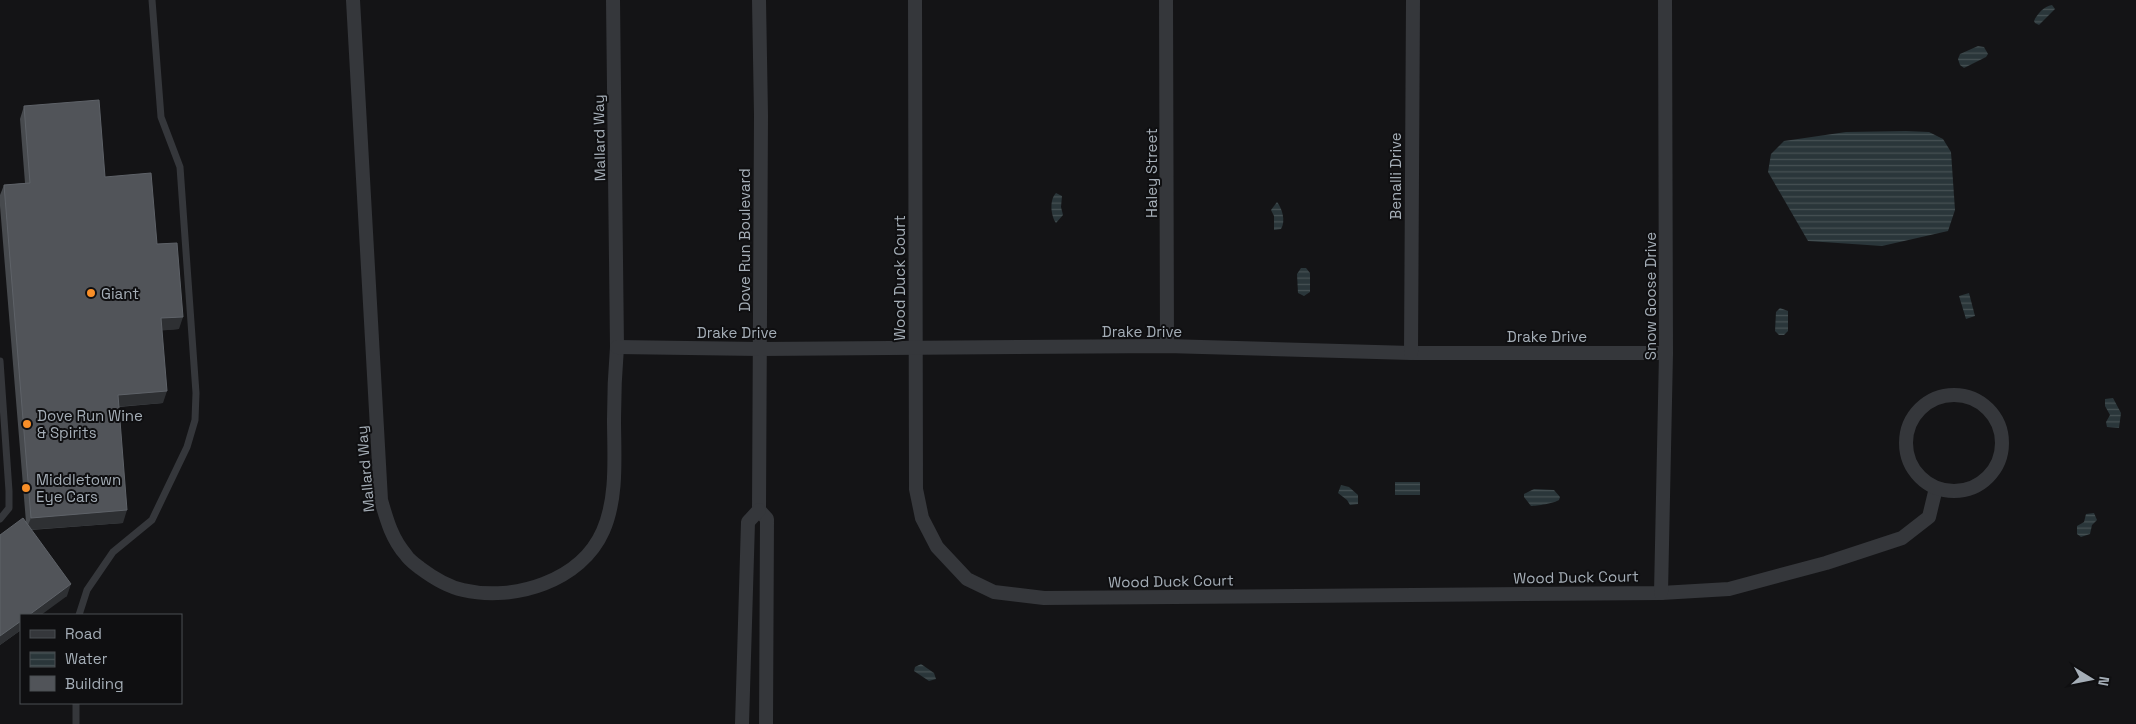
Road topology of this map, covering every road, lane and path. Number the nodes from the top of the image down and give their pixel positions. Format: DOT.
graph roads {
  1 [pos="152,0"];
  2 [pos="353,0"];
  3 [pos="613,0"];
  4 [pos="759,0"];
  5 [pos="915,0"];
  6 [pos="1166,0"];
  7 [pos="1413,0"];
  8 [pos="1665,0"];
  9 [pos="617,346"];
  10 [pos="1168,346"];
  11 [pos="915,347"];
  12 [pos="759,348"];
  13 [pos="1411,353"];
  14 [pos="1666,353"];
  15 [pos="0,361"];
  16 [pos="0,371"];
  17 [pos="2,421"];
  18 [pos="4,464"];
  19 [pos="1936,488"];
  20 [pos="760,510"];
  21 [pos="0,519"];
  22 [pos="1661,593"];
  23 [pos="79,614"];
  24 [pos="76,704"];
  25 [pos="76,724"];
  26 [pos="742,724"];
  27 [pos="766,724"];
  1 -- 23 [label="lane"];
  2 -- 9 [label="street, Mallard Way"];
  3 -- 9 [label="street, Mallard Way"];
  4 -- 12 [label="street, Dove Run Boulevard"];
  5 -- 11 [label="street, Wood Duck Court"];
  6 -- 10 [label="street, Haley Street"];
  7 -- 13 [label="street, Benalli Drive"];
  8 -- 14 [label="street, Snow Goose Drive"];
  9 -- 12 [label="street, Drake Drive"];
  10 -- 11 [label="street, Drake Drive"];
  10 -- 13 [label="street, Drake Drive"];
  11 -- 12 [label="street, Drake Drive"];
  11 -- 22 [label="street, Wood Duck Court"];
  12 -- 20 [label="street, Dove Run Boulevard"];
  13 -- 14 [label="street, Drake Drive"];
  14 -- 22 [label="street, Snow Goose Drive"];
  15 -- 16 [label="lane"];
  16 -- 17 [label="lane"];
  17 -- 18 [label="lane"];
  18 -- 21 [label="lane"];
  19 -- 19 [label="street"];
  19 -- 22 [label="street, Wood Duck Court"];
  20 -- 26 [label="street"];
  20 -- 27 [label="street, Dove Run Boulevard"];
  24 -- 25 [label="lane"];
}
